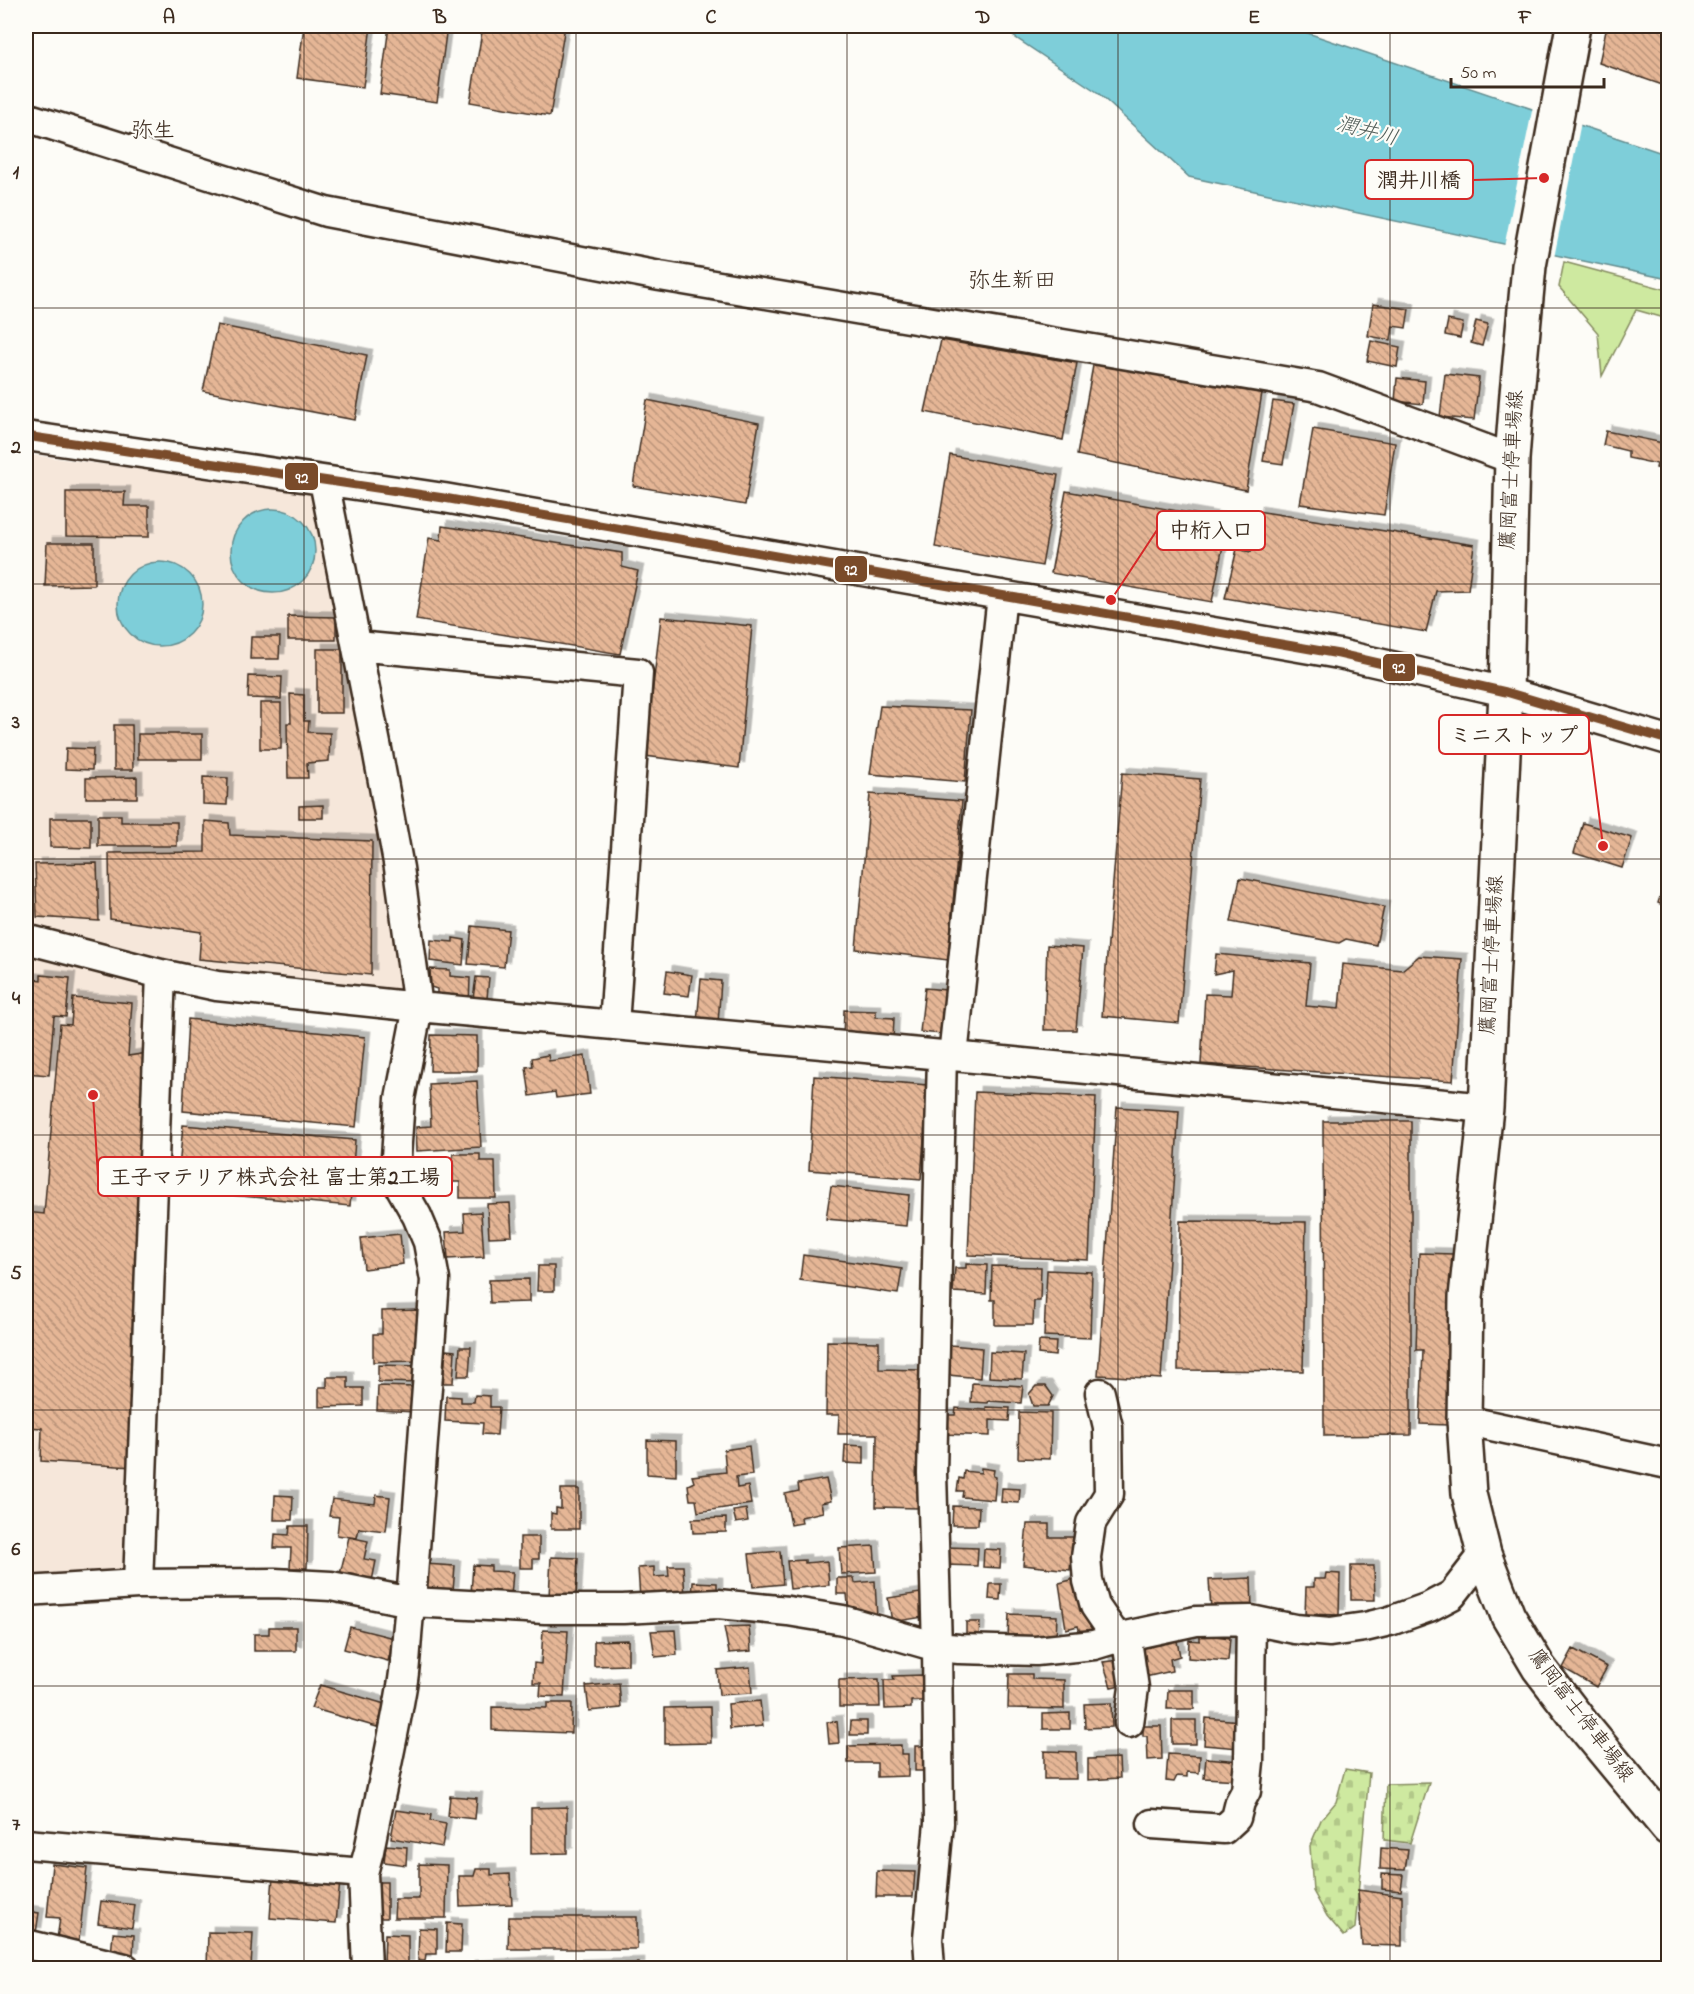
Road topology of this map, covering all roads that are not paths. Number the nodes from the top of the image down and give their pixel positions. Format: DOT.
graph roads {
  1 [pos="1573,26"];
  2 [pos="26,117"];
  3 [pos="26,436"];
  4 [pos="1512,459"];
  5 [pos="324,481"];
  6 [pos="1002,595"];
  7 [pos="357,646"];
  8 [pos="1506,692"];
  9 [pos="1668,740"];
  10 [pos="26,939"];
  11 [pos="161,974"];
  12 [pos="418,1007"];
  13 [pos="614,1025"];
  14 [pos="948,1055"];
  15 [pos="1486,1108"];
  16 [pos="1100,1394"];
  17 [pos="1464,1420"];
  18 [pos="1668,1464"];
  19 [pos="1484,1554"];
  20 [pos="138,1584"];
  21 [pos="26,1591"];
  22 [pos="411,1602"];
  23 [pos="1251,1620"];
  24 [pos="1117,1638"];
  25 [pos="937,1647"];
  26 [pos="1129,1723"];
  27 [pos="1152,1824"];
  28 [pos="1668,1828"];
  29 [pos="26,1844"];
  30 [pos="363,1873"];
  31 [pos="26,1944"];
  32 [pos="125,1968"];
  33 [pos="367,1968"];
  34 [pos="930,1968"];
  1 -- 4 [label="main road, 鷹岡富士停車場線"];
  2 -- 4 [label="street"];
  3 -- 5 [label="street"];
  4 -- 8 [label="main road, 鷹岡富士停車場線"];
  5 -- 6 [label="street"];
  5 -- 7 [label="street"];
  6 -- 8 [label="street"];
  6 -- 14 [label="street"];
  7 -- 12 [label="street"];
  7 -- 13 [label="street"];
  8 -- 9 [label="street"];
  8 -- 15 [label="main road, 鷹岡富士停車場線"];
  10 -- 11 [label="street"];
  11 -- 12 [label="street"];
  11 -- 20 [label="street"];
  12 -- 13 [label="street"];
  12 -- 22 [label="street"];
  13 -- 14 [label="street"];
  14 -- 15 [label="street"];
  14 -- 25 [label="street"];
  15 -- 17 [label="main road, 鷹岡富士停車場線"];
  16 -- 24 [label="street"];
  17 -- 18 [label="street"];
  17 -- 19 [label="main road, 鷹岡富士停車場線"];
  19 -- 23 [label="street"];
  19 -- 28 [label="main road, 鷹岡富士停車場線"];
  20 -- 21 [label="street"];
  20 -- 22 [label="street"];
  22 -- 25 [label="street"];
  22 -- 30 [label="street"];
  23 -- 24 [label="street"];
  23 -- 27 [label="street"];
  24 -- 25 [label="street"];
  24 -- 26 [label="street"];
  25 -- 34 [label="street"];
  29 -- 30 [label="street"];
  30 -- 33 [label="street"];
  31 -- 32 [label="street"];
}
